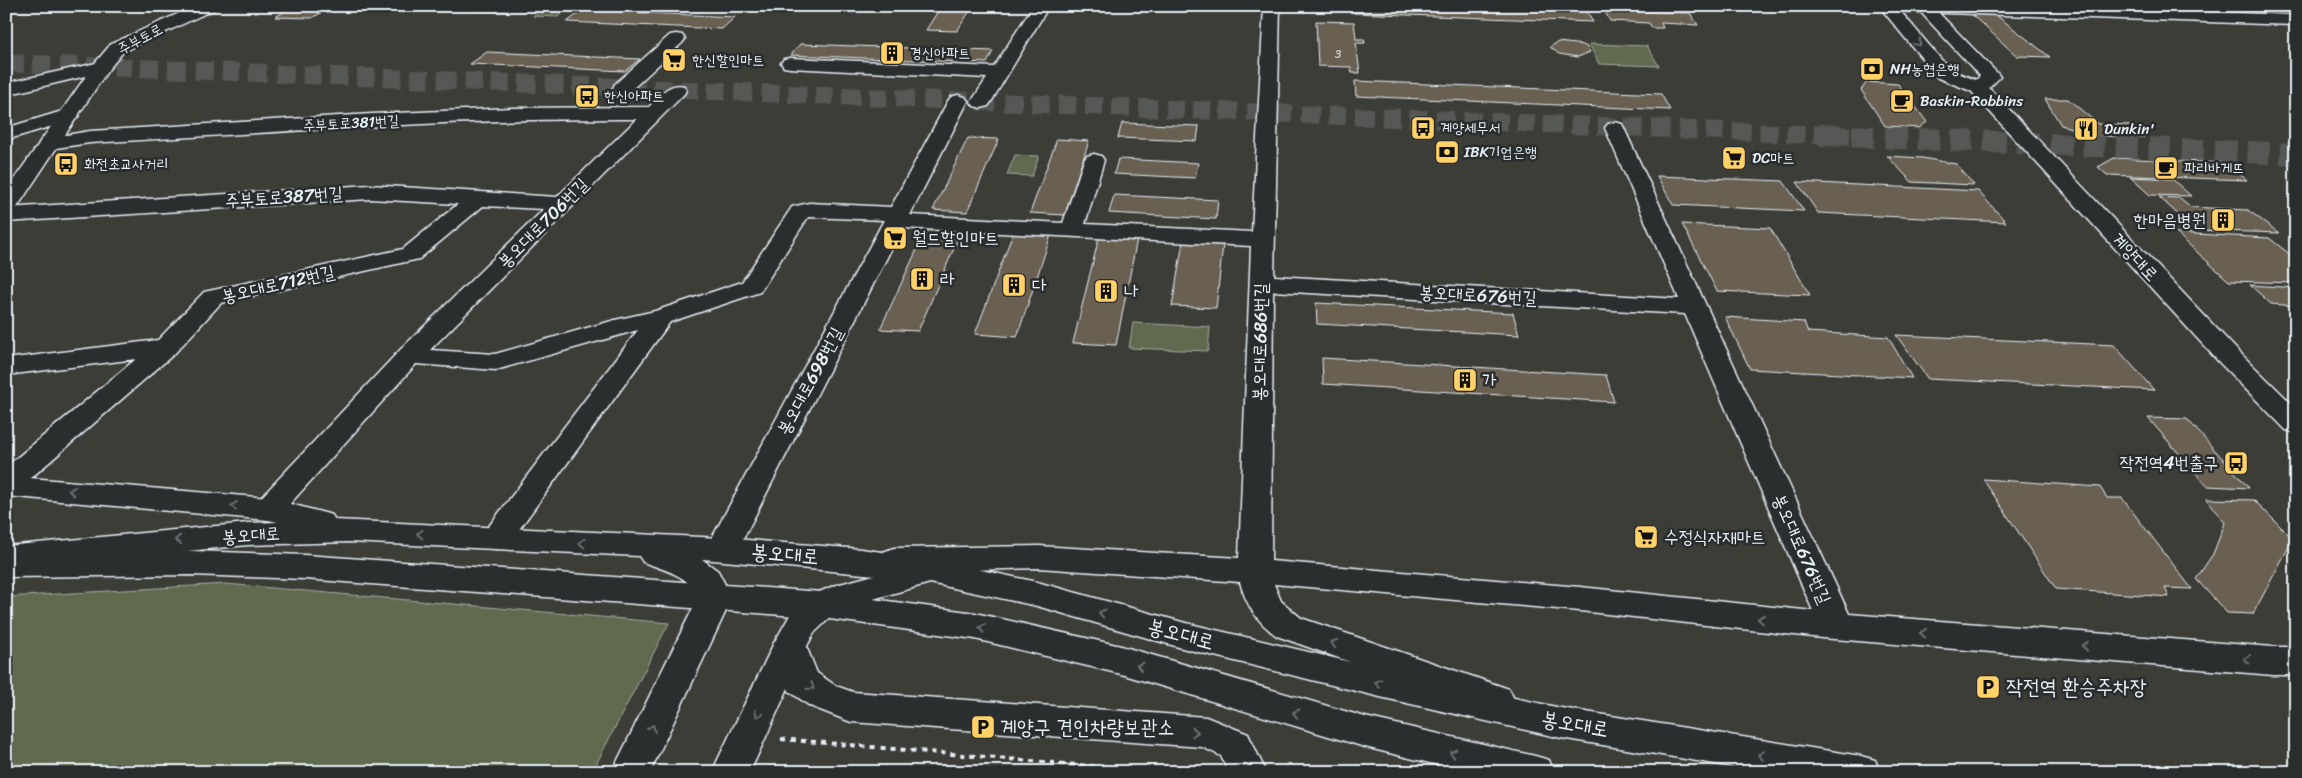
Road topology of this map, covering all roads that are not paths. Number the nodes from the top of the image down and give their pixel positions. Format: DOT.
graph roads {
  1 [pos="209,6"];
  2 [pos="1042,6"];
  3 [pos="1272,6"];
  4 [pos="1887,6"];
  5 [pos="1924,7"];
  6 [pos="2296,20"];
  7 [pos="676,39"];
  8 [pos="790,63"];
  9 [pos="101,67"];
  10 [pos="1000,72"];
  11 [pos="1978,87"];
  12 [pos="622,88"];
  13 [pos="6,89"];
  14 [pos="677,90"];
  15 [pos="654,113"];
  16 [pos="69,115"];
  17 [pos="1615,128"];
  18 [pos="6,134"];
  19 [pos="49,143"];
  20 [pos="1094,160"];
  21 [pos="478,199"];
  22 [pos="562,204"];
  23 [pos="6,207"];
  24 [pos="6,215"];
  25 [pos="897,218"];
  26 [pos="1072,230"];
  27 [pos="1263,240"];
  28 [pos="1261,283"];
  29 [pos="1695,307"];
  30 [pos="660,317"];
  31 [pos="166,347"];
  32 [pos="409,356"];
  33 [pos="6,367"];
  34 [pos="2296,424"];
  35 [pos="6,484"];
  36 [pos="268,509"];
  37 [pos="349,530"];
  38 [pos="496,538"];
  39 [pos="631,546"];
  40 [pos="722,548"];
  41 [pos="6,558"];
  42 [pos="861,561"];
  43 [pos="6,568"];
  44 [pos="930,571"];
  45 [pos="1255,571"];
  46 [pos="715,598"];
  47 [pos="822,605"];
  48 [pos="1837,626"];
  49 [pos="790,645"];
  50 [pos="2296,661"];
  51 [pos="1561,723"];
  52 [pos="631,772"];
  53 [pos="731,772"];
  54 [pos="1247,772"];
  55 [pos="1535,772"];
  56 [pos="1861,772"];
  1 -- 9 [label="street, 주부토로"];
  2 -- 10 [label="street, 봉오대로698번길"];
  3 -- 27 [label="street, 봉오대로686번길"];
  4 -- 5 [label="street"];
  4 -- 11 [label="street, 계양대로, one-way"];
  5 -- 6 [label="street"];
  5 -- 11 [label="street"];
  7 -- 12 [label="street"];
  8 -- 10 [label="street"];
  9 -- 13 [label="street"];
  9 -- 16 [label="street, 주부토로"];
  10 -- 25 [label="street, 봉오대로698번길"];
  11 -- 34 [label="street, 계양대로"];
  14 -- 15 [label="street, 봉오대로706번길"];
  15 -- 19 [label="street, 주부토로381번길"];
  15 -- 22 [label="street, 봉오대로706번길"];
  16 -- 18 [label="street"];
  16 -- 19 [label="street, 주부토로"];
  17 -- 29 [label="street, 봉오대로676번길"];
  19 -- 23 [label="street, 주부토로"];
  20 -- 26 [label="street"];
  21 -- 22 [label="street, 주부토로387번길"];
  21 -- 24 [label="street, 주부토로387번길"];
  21 -- 31 [label="street, 봉오대로712번길"];
  22 -- 32 [label="street, 봉오대로706번길"];
  25 -- 26 [label="street"];
  25 -- 30 [label="street"];
  25 -- 40 [label="street, 봉오대로698번길"];
  26 -- 27 [label="street"];
  27 -- 28 [label="street, 봉오대로686번길"];
  28 -- 29 [label="street, 봉오대로676번길"];
  28 -- 45 [label="street, 봉오대로686번길"];
  29 -- 48 [label="street, 봉오대로676번길"];
  30 -- 32 [label="street"];
  30 -- 38 [label="street"];
  31 -- 33 [label="street"];
  31 -- 35 [label="street, 봉오대로712번길"];
  32 -- 36 [label="street, 봉오대로706번길"];
  36 -- 35 [label="street, one-way"];
  36 -- 37 [label="street"];
  38 -- 37 [label="street, 봉오대로, one-way"];
  37 -- 41 [label="street, 봉오대로, one-way"];
  39 -- 38 [label="street, 봉오대로, one-way"];
  39 -- 40 [label="street, 봉오대로"];
  39 -- 46 [label="street"];
  40 -- 42 [label="street, 봉오대로"];
  42 -- 44 [label="street, 봉오대로"];
  42 -- 45 [label="street"];
  43 -- 46 [label="street"];
  44 -- 47 [label="street"];
  51 -- 44 [label="street, 봉오대로, one-way"];
  48 -- 45 [label="street, one-way"];
  51 -- 45 [label="street, 봉오대로686번길, one-way"];
  46 -- 47 [label="street"];
  52 -- 46 [label="street, one-way"];
  47 -- 49 [label="street"];
  55 -- 47 [label="street, one-way"];
  50 -- 48 [label="street, one-way"];
  49 -- 53 [label="street, one-way"];
  49 -- 54 [label="street, one-way"];
  56 -- 51 [label="street, 봉오대로, one-way"];
}
